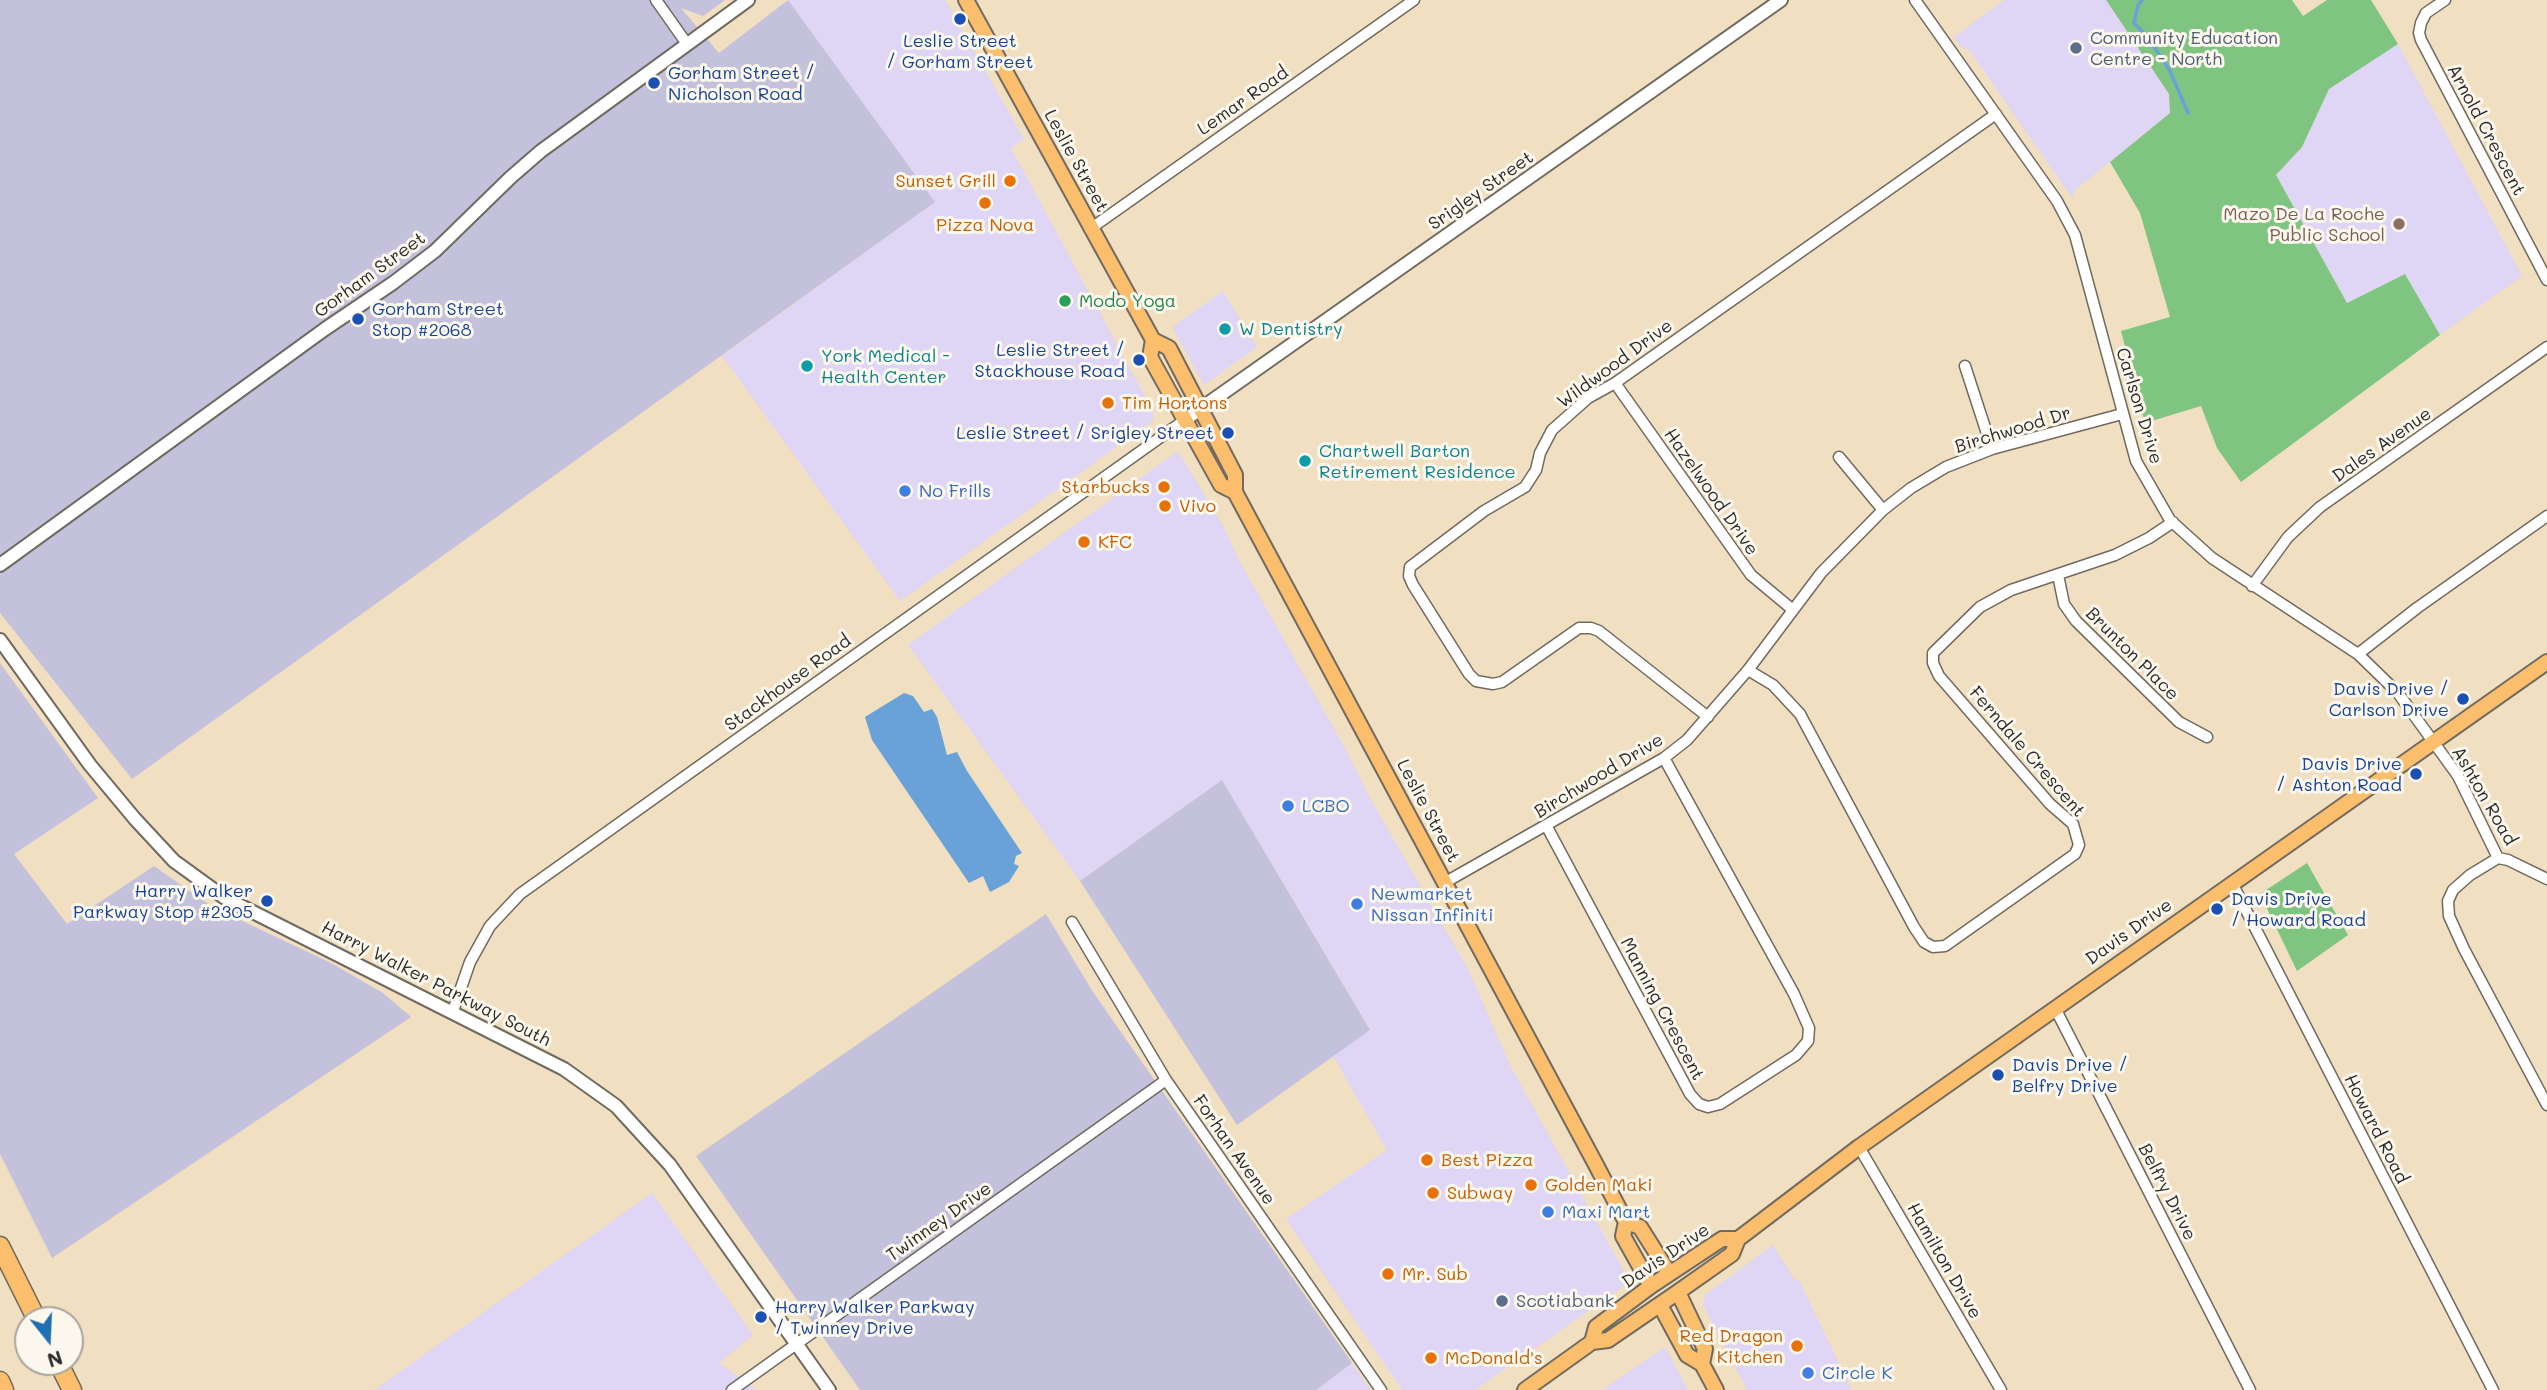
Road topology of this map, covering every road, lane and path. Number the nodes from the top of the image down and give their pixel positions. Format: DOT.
graph roads {
  1 [pos="656,0"];
  2 [pos="748,0"];
  3 [pos="966,0"];
  4 [pos="1414,0"];
  5 [pos="1781,0"];
  6 [pos="1915,0"];
  7 [pos="2445,0"];
  8 [pos="687,44"];
  9 [pos="1996,114"];
  10 [pos="1090,229"];
  11 [pos="2547,280"];
  12 [pos="1153,340"];
  13 [pos="2547,347"];
  14 [pos="1965,366"];
  15 [pos="1615,383"];
  16 [pos="1201,409"];
  17 [pos="2122,414"];
  18 [pos="1186,419"];
  19 [pos="1992,449"];
  20 [pos="1839,457"];
  21 [pos="1235,492"];
  22 [pos="1883,510"];
  23 [pos="2547,516"];
  24 [pos="2173,522"];
  25 [pos="0,565"];
  26 [pos="2058,575"];
  27 [pos="2252,586"];
  28 [pos="1793,610"];
  29 [pos="0,640"];
  30 [pos="2358,654"];
  31 [pos="2547,662"];
  32 [pos="1748,670"];
  33 [pos="1708,717"];
  34 [pos="2207,737"];
  35 [pos="2435,742"];
  36 [pos="1664,758"];
  37 [pos="1546,825"];
  38 [pos="2498,858"];
  39 [pos="2547,879"];
  40 [pos="1444,883"];
  41 [pos="2232,883"];
  42 [pos="1072,922"];
  43 [pos="2055,1008"];
  44 [pos="453,1011"];
  45 [pos="1166,1080"];
  46 [pos="2547,1105"];
  47 [pos="1859,1147"];
  48 [pos="1626,1222"];
  49 [pos="1738,1239"];
  50 [pos="0,1246"];
  51 [pos="1669,1273"];
  52 [pos="1651,1286"];
  53 [pos="1678,1292"];
  54 [pos="1660,1305"];
  55 [pos="30,1306"];
  56 [pos="1592,1342"];
  57 [pos="795,1343"];
  58 [pos="1702,1364"];
  59 [pos="0,1381"];
  60 [pos="5,1390"];
  61 [pos="732,1390"];
  62 [pos="829,1390"];
  63 [pos="1381,1390"];
  64 [pos="1525,1390"];
  65 [pos="1716,1390"];
  66 [pos="2001,1390"];
  67 [pos="2250,1390"];
  68 [pos="2493,1390"];
  1 -- 8 [label="street"];
  2 -- 8 [label="street, Gorham Street"];
  3 -- 10 [label="main road, Leslie Street"];
  4 -- 10 [label="street, Lemar Road"];
  5 -- 16 [label="street, Srigley Street"];
  6 -- 9 [label="street, Carlson Drive"];
  7 -- 11 [label="street, Arnold Crescent"];
  8 -- 25 [label="street, Gorham Street"];
  9 -- 15 [label="street, Wildwood Drive"];
  9 -- 17 [label="street, Carlson Drive"];
  10 -- 12 [label="main road, Leslie Street"];
  12 -- 16 [label="main road, Leslie Street"];
  12 -- 18 [label="main road, Leslie Street"];
  13 -- 27 [label="street, Dales Avenue"];
  14 -- 19 [label="street"];
  15 -- 28 [label="street, Hazelwood Drive"];
  15 -- 33 [label="street, Wildwood Drive"];
  16 -- 18 [label="street, Srigley Street"];
  16 -- 21 [label="main road, Leslie Street"];
  17 -- 19 [label="street, Birchwood Dr"];
  17 -- 24 [label="street, Carlson Drive"];
  18 -- 21 [label="main road, Leslie Street"];
  18 -- 44 [label="street, Stackhouse Road"];
  19 -- 22 [label="street, Birchwood Dr"];
  20 -- 22 [label="street"];
  21 -- 40 [label="main road, Leslie Street"];
  22 -- 28 [label="street"];
  23 -- 30 [label="street"];
  24 -- 26 [label="street, Ferndale Crescent"];
  24 -- 27 [label="street, Carlson Drive"];
  26 -- 32 [label="street, Ferndale Crescent"];
  26 -- 34 [label="street, Brunton Place"];
  27 -- 30 [label="street, Carlson Drive"];
  28 -- 32 [label="street"];
  29 -- 44 [label="street, Harry Walker Parkway South"];
  30 -- 35 [label="street, Carlson Drive"];
  31 -- 35 [label="main road, Davis Drive"];
  32 -- 33 [label="street, Birchwood Drive"];
  33 -- 36 [label="street, Birchwood Drive"];
  35 -- 38 [label="street, Ashton Road"];
  35 -- 41 [label="main road, Davis Drive"];
  36 -- 37 [label="street, Birchwood Drive"];
  36 -- 37 [label="street, Manning Crescent"];
  37 -- 40 [label="street, Birchwood Drive"];
  38 -- 39 [label="street, Ashton Road"];
  38 -- 46 [label="street"];
  40 -- 48 [label="main road, Leslie Street"];
  41 -- 43 [label="main road, Davis Drive"];
  41 -- 68 [label="street, Howard Road"];
  42 -- 45 [label="street, Forhan Avenue"];
  43 -- 47 [label="main road, Davis Drive"];
  43 -- 67 [label="street, Belfry Drive"];
  44 -- 57 [label="street, Harry Walker Parkway South"];
  45 -- 57 [label="street, Twinney Drive"];
  45 -- 63 [label="street, Forhan Avenue"];
  47 -- 49 [label="main road, Davis Drive"];
  47 -- 66 [label="street, Hamilton Drive"];
  48 -- 51 [label="main road, Leslie Street"];
  48 -- 52 [label="main road, Leslie Street"];
  49 -- 51 [label="main road, Davis Drive"];
  49 -- 53 [label="main road, Davis Drive"];
  50 -- 55 [label="highway"];
  51 -- 52 [label="main road, Davis Drive"];
  52 -- 56 [label="main road, Davis Drive"];
  53 -- 54 [label="main road, Davis Drive"];
  53 -- 58 [label="main road"];
  54 -- 56 [label="main road, Davis Drive"];
  54 -- 58 [label="main road"];
  56 -- 64 [label="main road, Davis Drive"];
  57 -- 61 [label="street, Twinney Drive"];
  57 -- 62 [label="street, Harry Walker Parkway South"];
  58 -- 65 [label="main road"];
  59 -- 60 [label="highway"];
}
